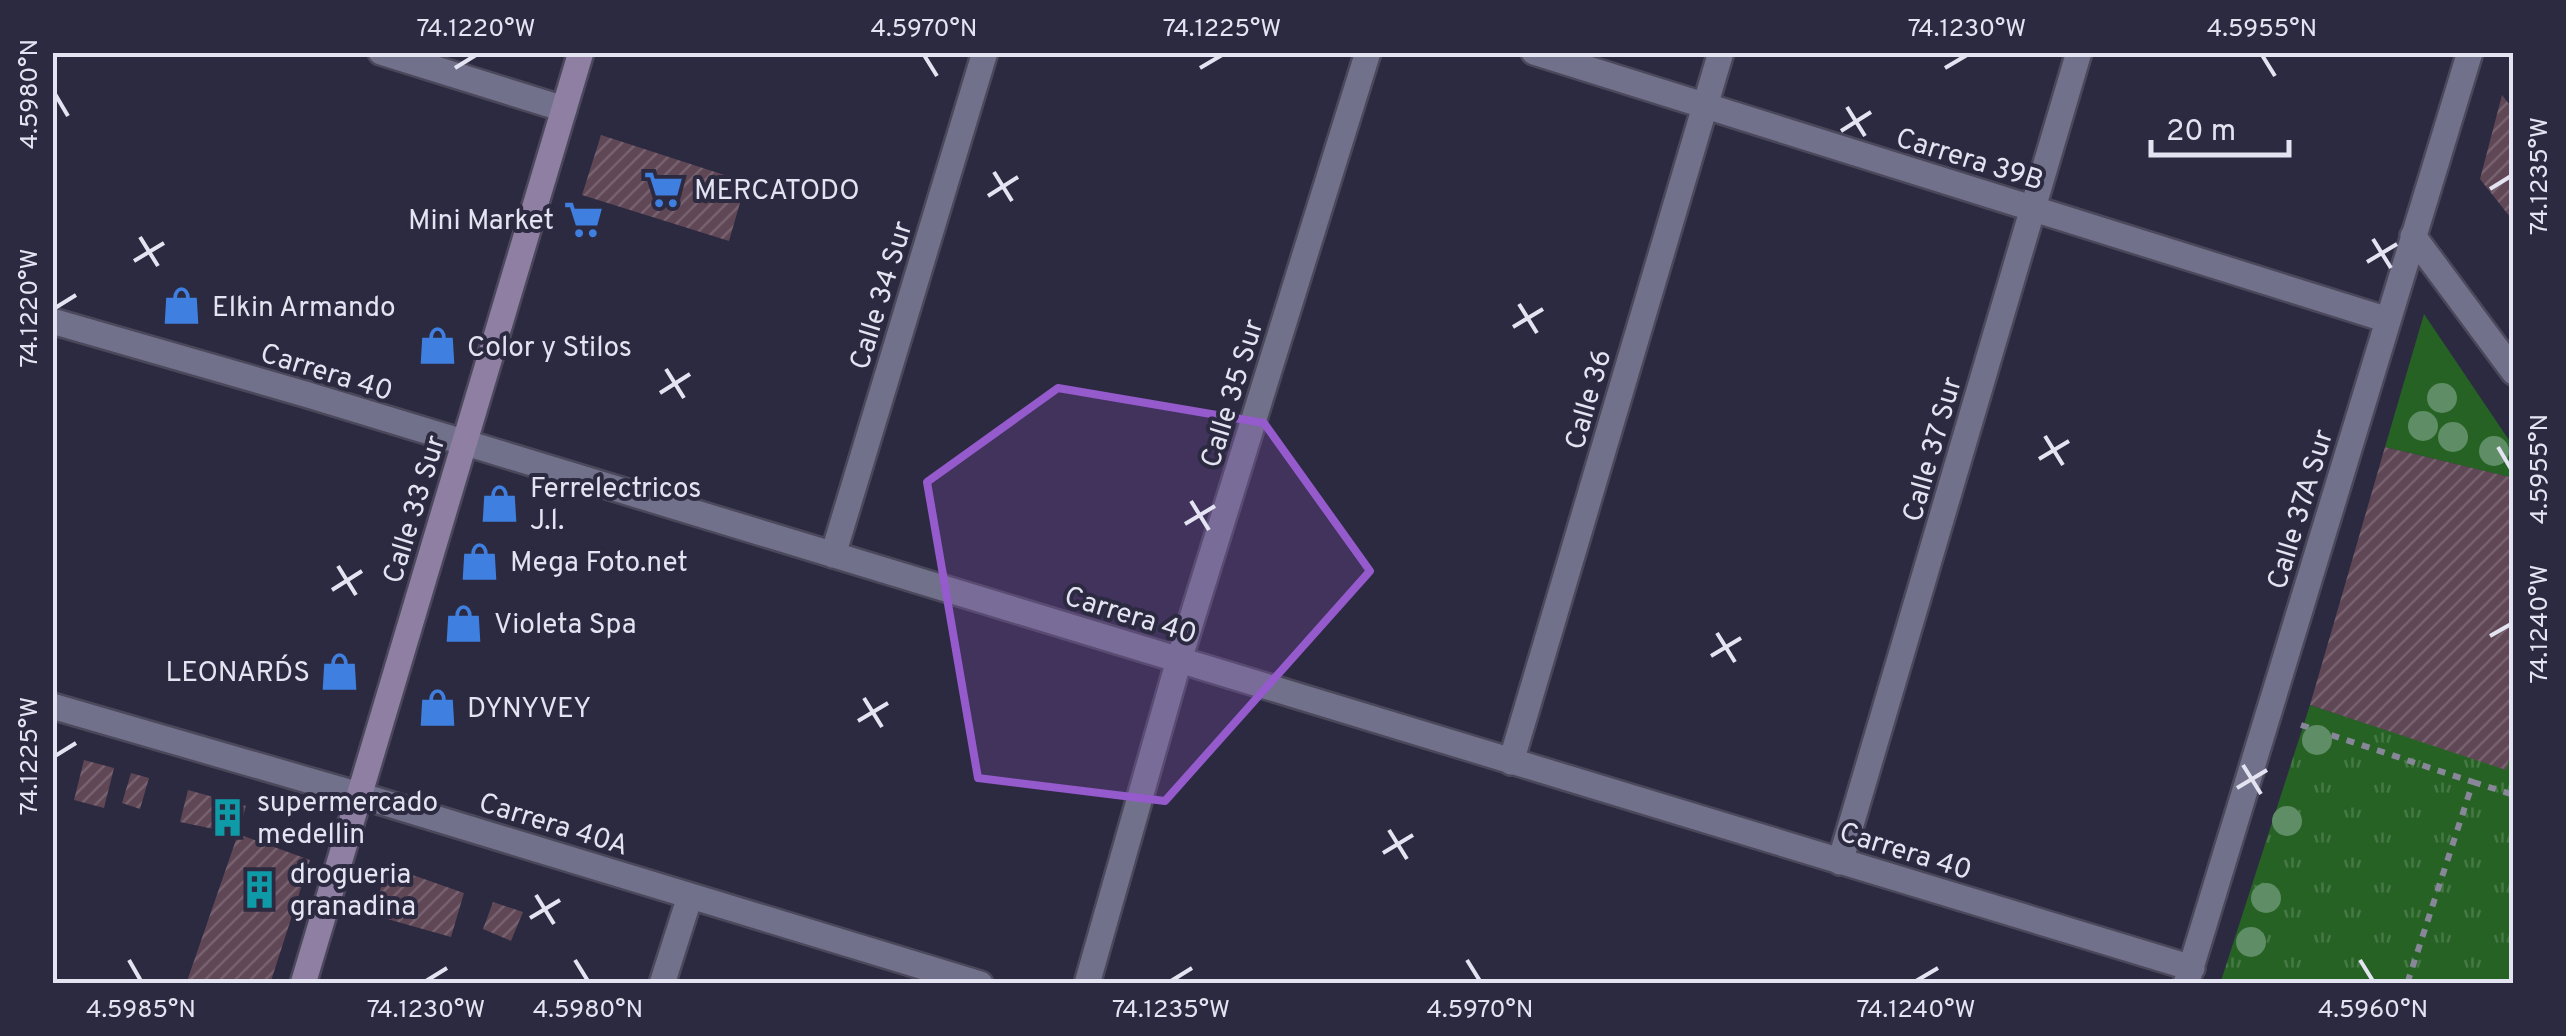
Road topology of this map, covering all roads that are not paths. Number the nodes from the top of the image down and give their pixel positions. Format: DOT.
graph roads {
  1 [pos="381,52"];
  2 [pos="581,52"];
  3 [pos="985,52"];
  4 [pos="1368,52"];
  5 [pos="1534,52"];
  6 [pos="1721,52"];
  7 [pos="2079,52"];
  8 [pos="2470,52"];
  9 [pos="1705,106"];
  10 [pos="564,109"];
  11 [pos="2033,209"];
  12 [pos="2413,236"];
  13 [pos="2388,320"];
  14 [pos="52,321"];
  15 [pos="2514,372"];
  16 [pos="464,444"];
  17 [pos="834,555"];
  18 [pos="1179,660"];
  19 [pos="52,706"];
  20 [pos="1511,762"];
  21 [pos="359,795"];
  22 [pos="1840,862"];
  23 [pos="690,896"];
  24 [pos="2189,976"];
  25 [pos="303,984"];
  26 [pos="662,984"];
  27 [pos="980,984"];
  28 [pos="1087,984"];
  1 -- 10 [label="street"];
  2 -- 10 [label="street, Calle 33 Sur"];
  3 -- 17 [label="street, Calle 34 Sur"];
  4 -- 18 [label="street, Calle 35 Sur"];
  5 -- 9 [label="street, Carrera 39B"];
  6 -- 9 [label="street, Calle 36"];
  7 -- 11 [label="street, Calle 37 Sur"];
  8 -- 12 [label="street, Calle 37A Sur"];
  9 -- 11 [label="street, Carrera 39B"];
  9 -- 20 [label="street, Calle 36"];
  10 -- 16 [label="street, Calle 33 Sur"];
  11 -- 13 [label="street, Carrera 39B"];
  11 -- 22 [label="street, Calle 37 Sur"];
  12 -- 13 [label="street, Calle 37A Sur"];
  12 -- 15 [label="street"];
  13 -- 24 [label="street, Calle 37A Sur"];
  14 -- 16 [label="street, Carrera 40"];
  16 -- 17 [label="street, Carrera 40"];
  16 -- 21 [label="street, Calle 33 Sur"];
  17 -- 18 [label="street, Carrera 40"];
  18 -- 20 [label="street, Carrera 40"];
  18 -- 28 [label="street, Calle 35 Sur"];
  19 -- 21 [label="street, Carrera 40A"];
  20 -- 22 [label="street, Carrera 40"];
  21 -- 23 [label="street, Carrera 40A"];
  21 -- 25 [label="street, Calle 33 Sur"];
  22 -- 24 [label="street, Carrera 40"];
  23 -- 26 [label="street"];
  23 -- 27 [label="street, Carrera 40A"];
}
